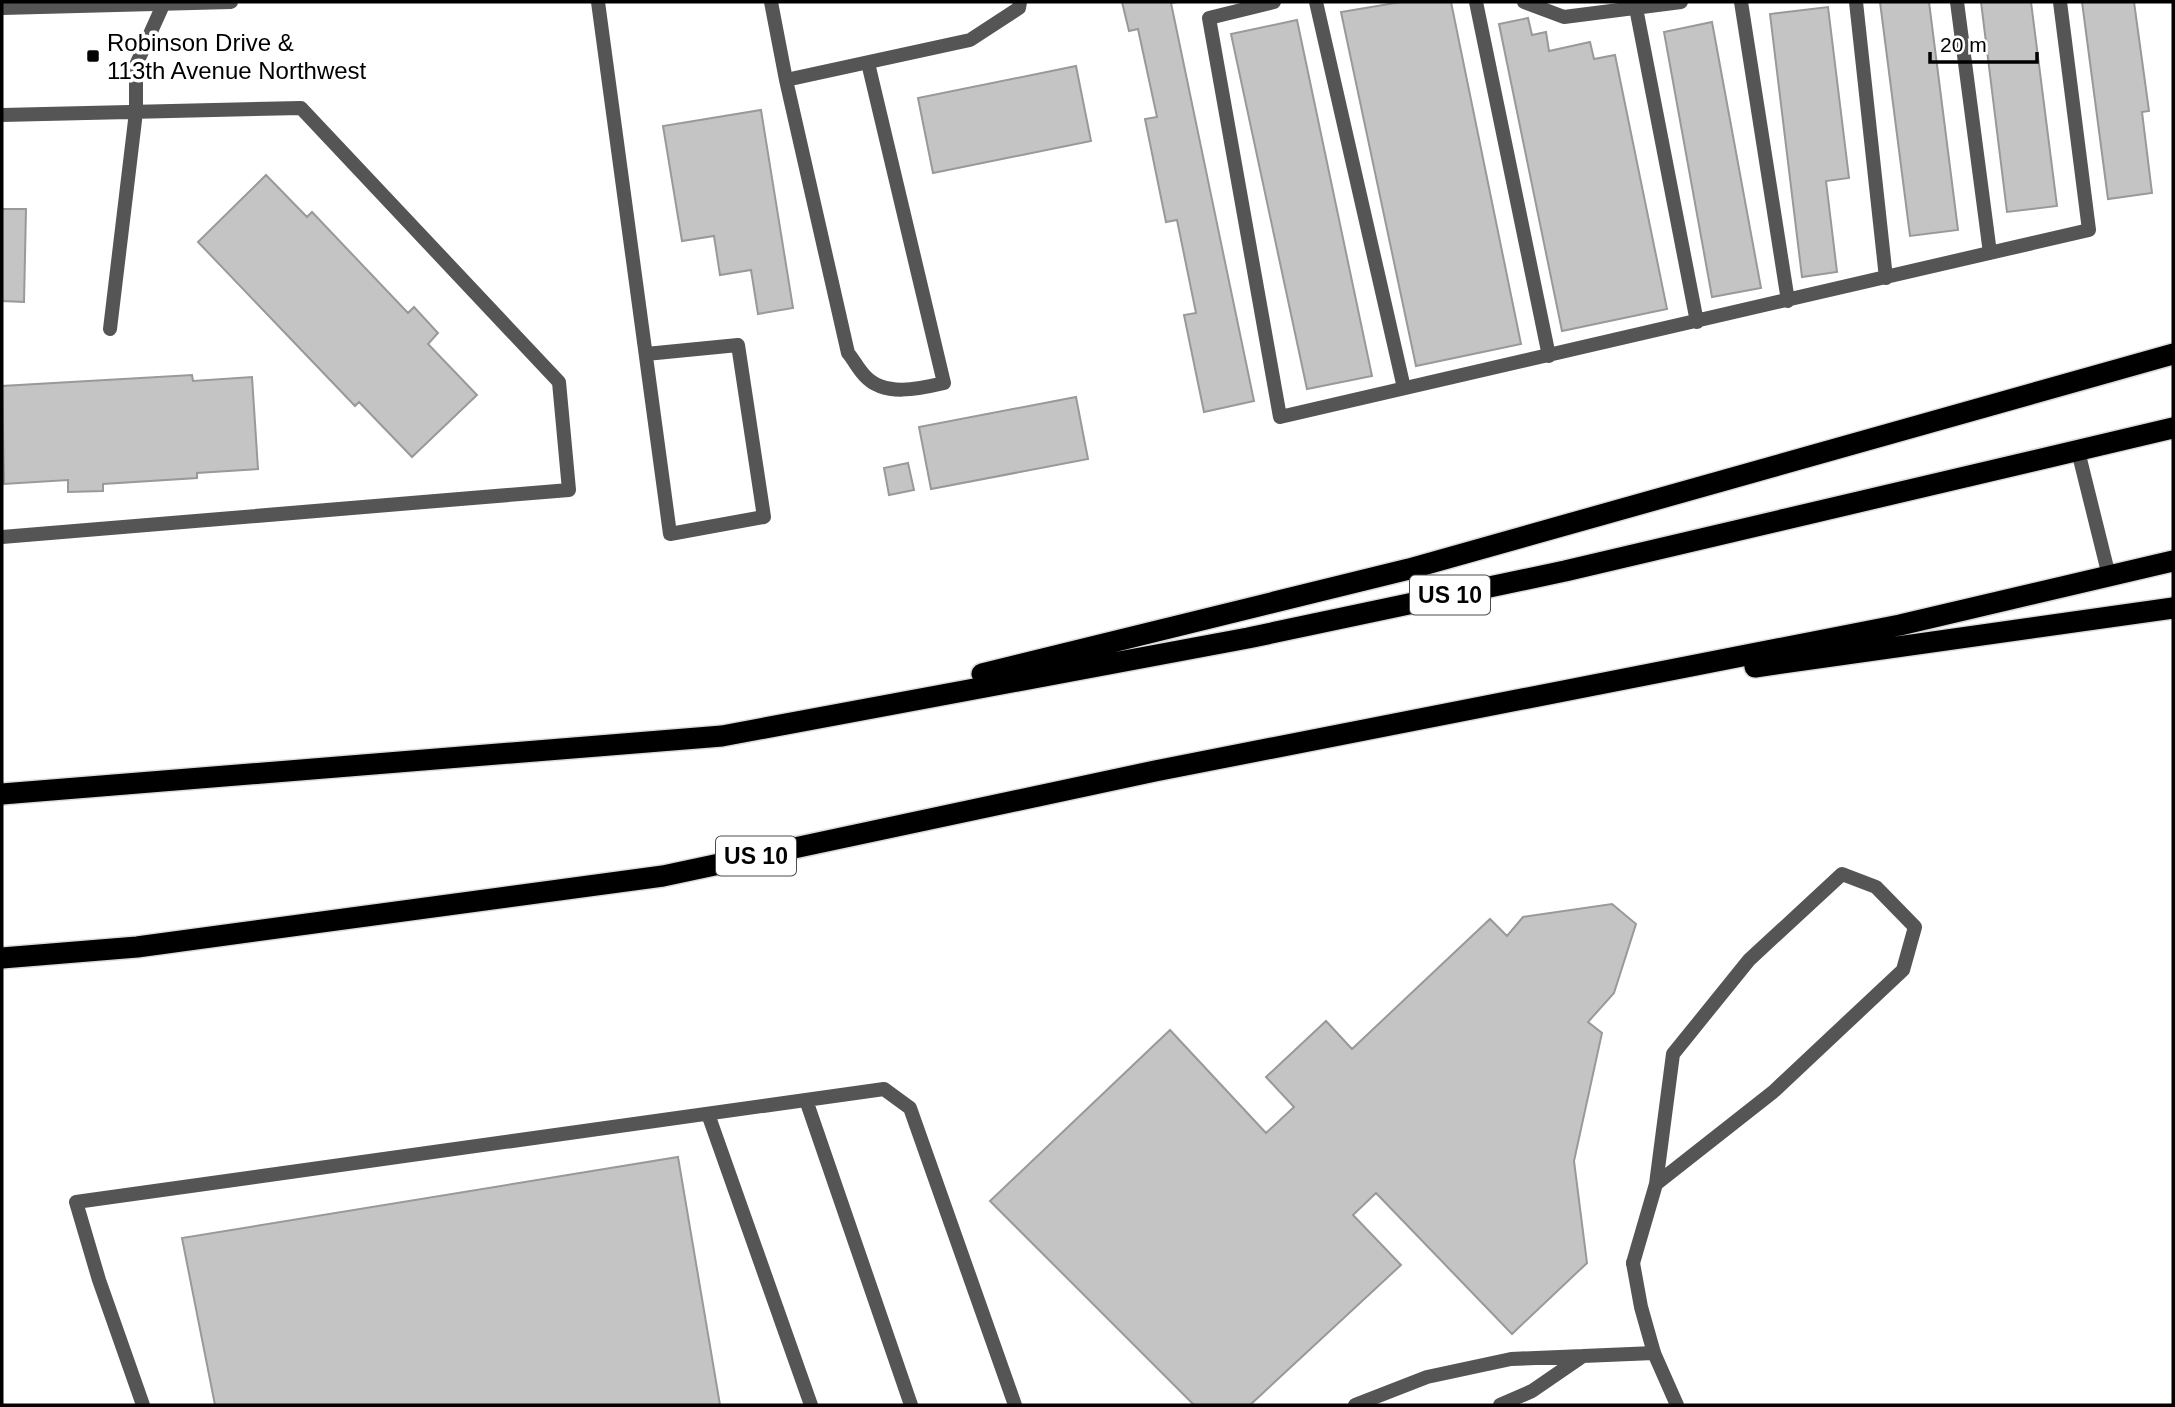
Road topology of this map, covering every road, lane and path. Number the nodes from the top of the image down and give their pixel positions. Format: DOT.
graph roads {
  1 [pos="231,2"];
  2 [pos="598,2"];
  3 [pos="771,2"];
  4 [pos="1020,2"];
  5 [pos="1274,2"];
  6 [pos="1316,2"];
  7 [pos="1476,2"];
  8 [pos="1524,2"];
  9 [pos="1681,2"];
  10 [pos="1741,2"];
  11 [pos="1856,2"];
  12 [pos="1957,2"];
  13 [pos="2060,2"];
  14 [pos="163,4"];
  15 [pos="2,8"];
  16 [pos="1636,8"];
  17 [pos="868,63"];
  18 [pos="786,80"];
  19 [pos="136,112"];
  20 [pos="2,115"];
  21 [pos="1990,253"];
  22 [pos="1886,278"];
  23 [pos="1788,301"];
  24 [pos="1697,322"];
  25 [pos="110,329"];
  26 [pos="646,354"];
  27 [pos="2173,354"];
  28 [pos="1549,355"];
  29 [pos="1404,388"];
  30 [pos="2173,428"];
  31 [pos="2078,451"];
  32 [pos="2,537"];
  33 [pos="2173,561"];
  34 [pos="2109,576"];
  35 [pos="2173,608"];
  36 [pos="1503,703"];
  37 [pos="722,736"];
  38 [pos="2,794"];
  39 [pos="2,958"];
  40 [pos="806,1100"];
  41 [pos="708,1114"];
  42 [pos="1656,1184"];
  43 [pos="1654,1353"];
  44 [pos="1583,1356"];
  45 [pos="143,1405"];
  46 [pos="811,1405"];
  47 [pos="911,1405"];
  48 [pos="1015,1405"];
  49 [pos="1355,1405"];
  50 [pos="1500,1405"];
  51 [pos="1677,1405"];
  1 -- 14 [label="street"];
  2 -- 26 [label="street"];
  3 -- 18 [label="street"];
  4 -- 17 [label="street"];
  5 -- 29 [label="street"];
  6 -- 29 [label="street"];
  7 -- 28 [label="street"];
  8 -- 16 [label="street"];
  9 -- 16 [label="street"];
  10 -- 23 [label="street"];
  11 -- 22 [label="street"];
  12 -- 21 [label="street"];
  13 -- 21 [label="street"];
  14 -- 15 [label="street"];
  14 -- 19 [label="street"];
  16 -- 24 [label="street"];
  17 -- 18 [label="street"];
  17 -- 18 [label="street"];
  19 -- 20 [label="street"];
  19 -- 25 [label="street"];
  19 -- 32 [label="street"];
  21 -- 22 [label="street"];
  22 -- 23 [label="street"];
  23 -- 24 [label="street"];
  24 -- 28 [label="street"];
  26 -- 26 [label="street"];
  27 -- 37 [label="highway"];
  28 -- 29 [label="street"];
  30 -- 31 [label="highway, US 10"];
  31 -- 34 [label="street"];
  31 -- 37 [label="highway, US 10"];
  33 -- 34 [label="highway, US 10"];
  34 -- 36 [label="highway, US 10"];
  35 -- 36 [label="highway"];
  36 -- 39 [label="highway, US 10"];
  37 -- 38 [label="highway, US 10"];
  40 -- 41 [label="street"];
  40 -- 47 [label="street"];
  40 -- 48 [label="street"];
  41 -- 45 [label="street"];
  41 -- 46 [label="street"];
  42 -- 42 [label="street"];
  42 -- 43 [label="street"];
  43 -- 44 [label="street"];
  43 -- 51 [label="street"];
  44 -- 49 [label="street"];
  44 -- 50 [label="street"];
}
